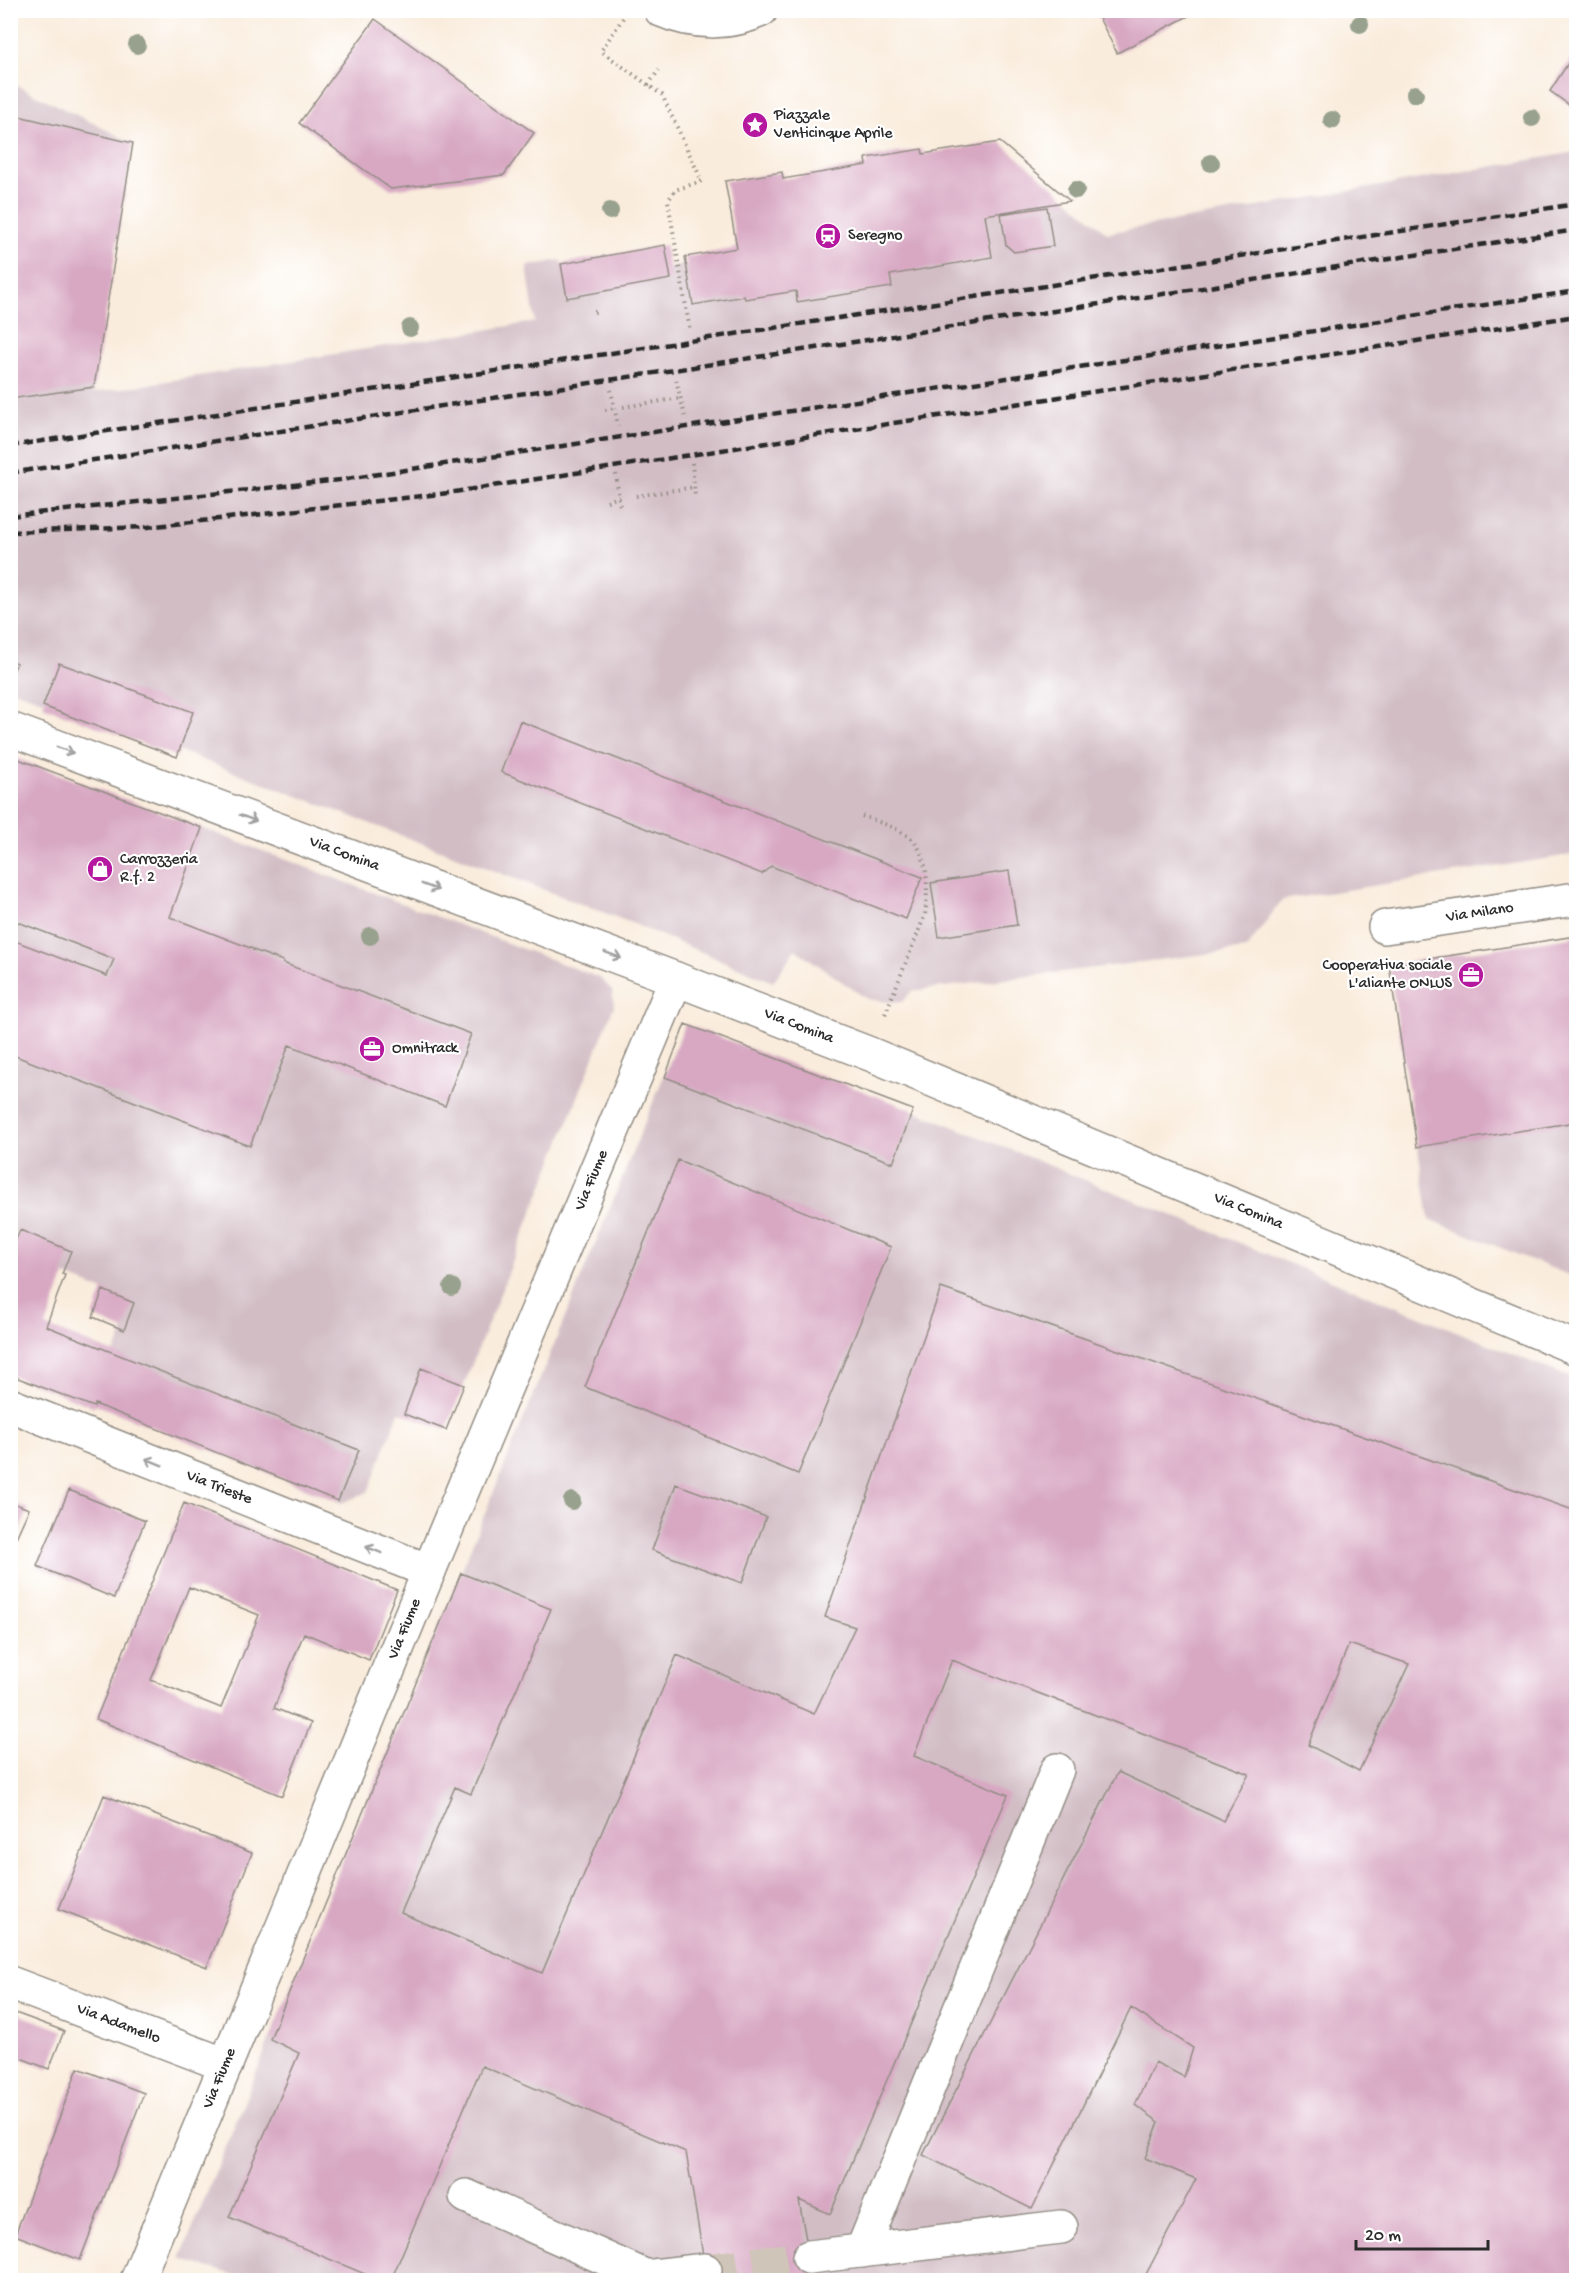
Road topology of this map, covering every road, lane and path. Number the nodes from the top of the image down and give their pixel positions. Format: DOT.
graph roads {
  1 [pos="628,10"];
  2 [pos="661,10"];
  3 [pos="761,10"];
  4 [pos="660,70"];
  5 [pos="648,85"];
  6 [pos="690,331"];
  7 [pos="676,380"];
  8 [pos="611,390"];
  9 [pos="681,398"];
  10 [pos="623,407"];
  11 [pos="615,408"];
  12 [pos="605,410"];
  13 [pos="685,416"];
  14 [pos="618,426"];
  15 [pos="692,463"];
  16 [pos="616,474"];
  17 [pos="695,487"];
  18 [pos="636,496"];
  19 [pos="695,496"];
  20 [pos="619,497"];
  21 [pos="607,501"];
  22 [pos="620,507"];
  23 [pos="10,729"];
  24 [pos="862,816"];
  25 [pos="1576,899"];
  26 [pos="1385,927"];
  27 [pos="676,979"];
  28 [pos="870,1054"];
  29 [pos="1576,1347"];
  30 [pos="10,1405"];
  31 [pos="429,1571"];
  32 [pos="1057,1770"];
  33 [pos="10,1983"];
  34 [pos="226,2065"];
  35 [pos="466,2196"];
  36 [pos="1061,2227"];
  37 [pos="862,2251"];
  38 [pos="809,2257"];
  39 [pos="705,2270"];
  40 [pos="633,2278"];
  41 [pos="137,2280"];
  1 -- 5 [label="path"];
  2 -- 3 [label="street"];
  4 -- 5 [label="path"];
  5 -- 6 [label="path"];
  7 -- 9 [label="path"];
  8 -- 11 [label="path"];
  9 -- 10 [label="path"];
  9 -- 13 [label="path"];
  11 -- 12 [label="path"];
  11 -- 14 [label="path"];
  15 -- 17 [label="path"];
  16 -- 20 [label="path"];
  17 -- 18 [label="path"];
  17 -- 19 [label="path"];
  20 -- 21 [label="path"];
  20 -- 22 [label="path"];
  23 -- 27 [label="street, Via Comina, one-way"];
  24 -- 28 [label="path"];
  25 -- 26 [label="street, Via Milano"];
  27 -- 28 [label="street, Via Comina"];
  27 -- 31 [label="street, Via Fiume"];
  28 -- 29 [label="street, Via Comina"];
  31 -- 30 [label="street, Via Trieste, one-way"];
  31 -- 34 [label="street, Via Fiume"];
  32 -- 37 [label="street"];
  33 -- 34 [label="street, Via Adamello"];
  34 -- 41 [label="street, Via Fiume"];
  35 -- 40 [label="street"];
  36 -- 37 [label="street"];
  37 -- 38 [label="street"];
  39 -- 40 [label="street"];
}
